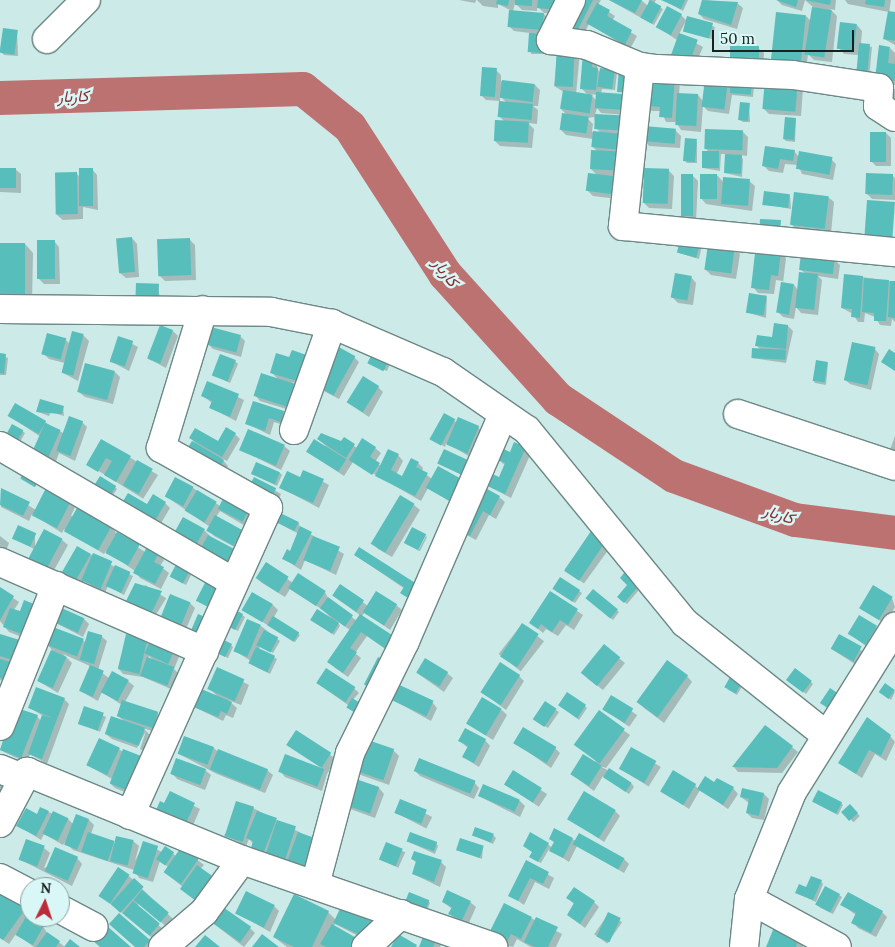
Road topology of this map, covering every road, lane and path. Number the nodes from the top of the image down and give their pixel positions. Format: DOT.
graph roads {
  1 [pos="86,0"];
  2 [pos="571,0"];
  3 [pos="48,39"];
  4 [pos="640,67"];
  5 [pos="895,117"];
  6 [pos="895,252"];
  7 [pos="0,309"];
  8 [pos="203,310"];
  9 [pos="332,324"];
  10 [pos="738,414"];
  11 [pos="502,415"];
  12 [pos="294,430"];
  13 [pos="0,446"];
  14 [pos="895,466"];
  15 [pos="0,562"];
  16 [pos="234,582"];
  17 [pos="56,586"];
  18 [pos="895,627"];
  19 [pos="204,651"];
  20 [pos="0,726"];
  21 [pos="826,735"];
  22 [pos="0,769"];
  23 [pos="27,772"];
  24 [pos="130,815"];
  25 [pos="0,823"];
  26 [pos="242,860"];
  27 [pos="0,878"];
  28 [pos="315,885"];
  29 [pos="20,889"];
  30 [pos="750,900"];
  31 [pos="70,914"];
  32 [pos="401,914"];
  33 [pos="94,927"];
  34 [pos="163,947"];
  35 [pos="366,947"];
  36 [pos="494,947"];
  37 [pos="744,947"];
  38 [pos="836,947"];
  1 -- 3 [label="street"];
  2 -- 4 [label="street"];
  4 -- 5 [label="street"];
  4 -- 6 [label="street"];
  7 -- 8 [label="street"];
  8 -- 9 [label="street"];
  8 -- 16 [label="street"];
  9 -- 11 [label="street"];
  9 -- 12 [label="street"];
  10 -- 14 [label="street"];
  11 -- 21 [label="street"];
  11 -- 28 [label="street"];
  13 -- 16 [label="street"];
  15 -- 17 [label="street"];
  16 -- 19 [label="street"];
  17 -- 19 [label="street"];
  17 -- 20 [label="street"];
  18 -- 21 [label="street"];
  19 -- 24 [label="street"];
  21 -- 30 [label="street"];
  22 -- 23 [label="street"];
  23 -- 24 [label="street"];
  23 -- 25 [label="street"];
  24 -- 26 [label="street"];
  26 -- 28 [label="street"];
  26 -- 34 [label="street"];
  27 -- 29 [label="street"];
  28 -- 32 [label="street"];
  30 -- 37 [label="street"];
  30 -- 38 [label="street"];
  31 -- 33 [label="street"];
  32 -- 35 [label="street"];
  32 -- 36 [label="street"];
}
